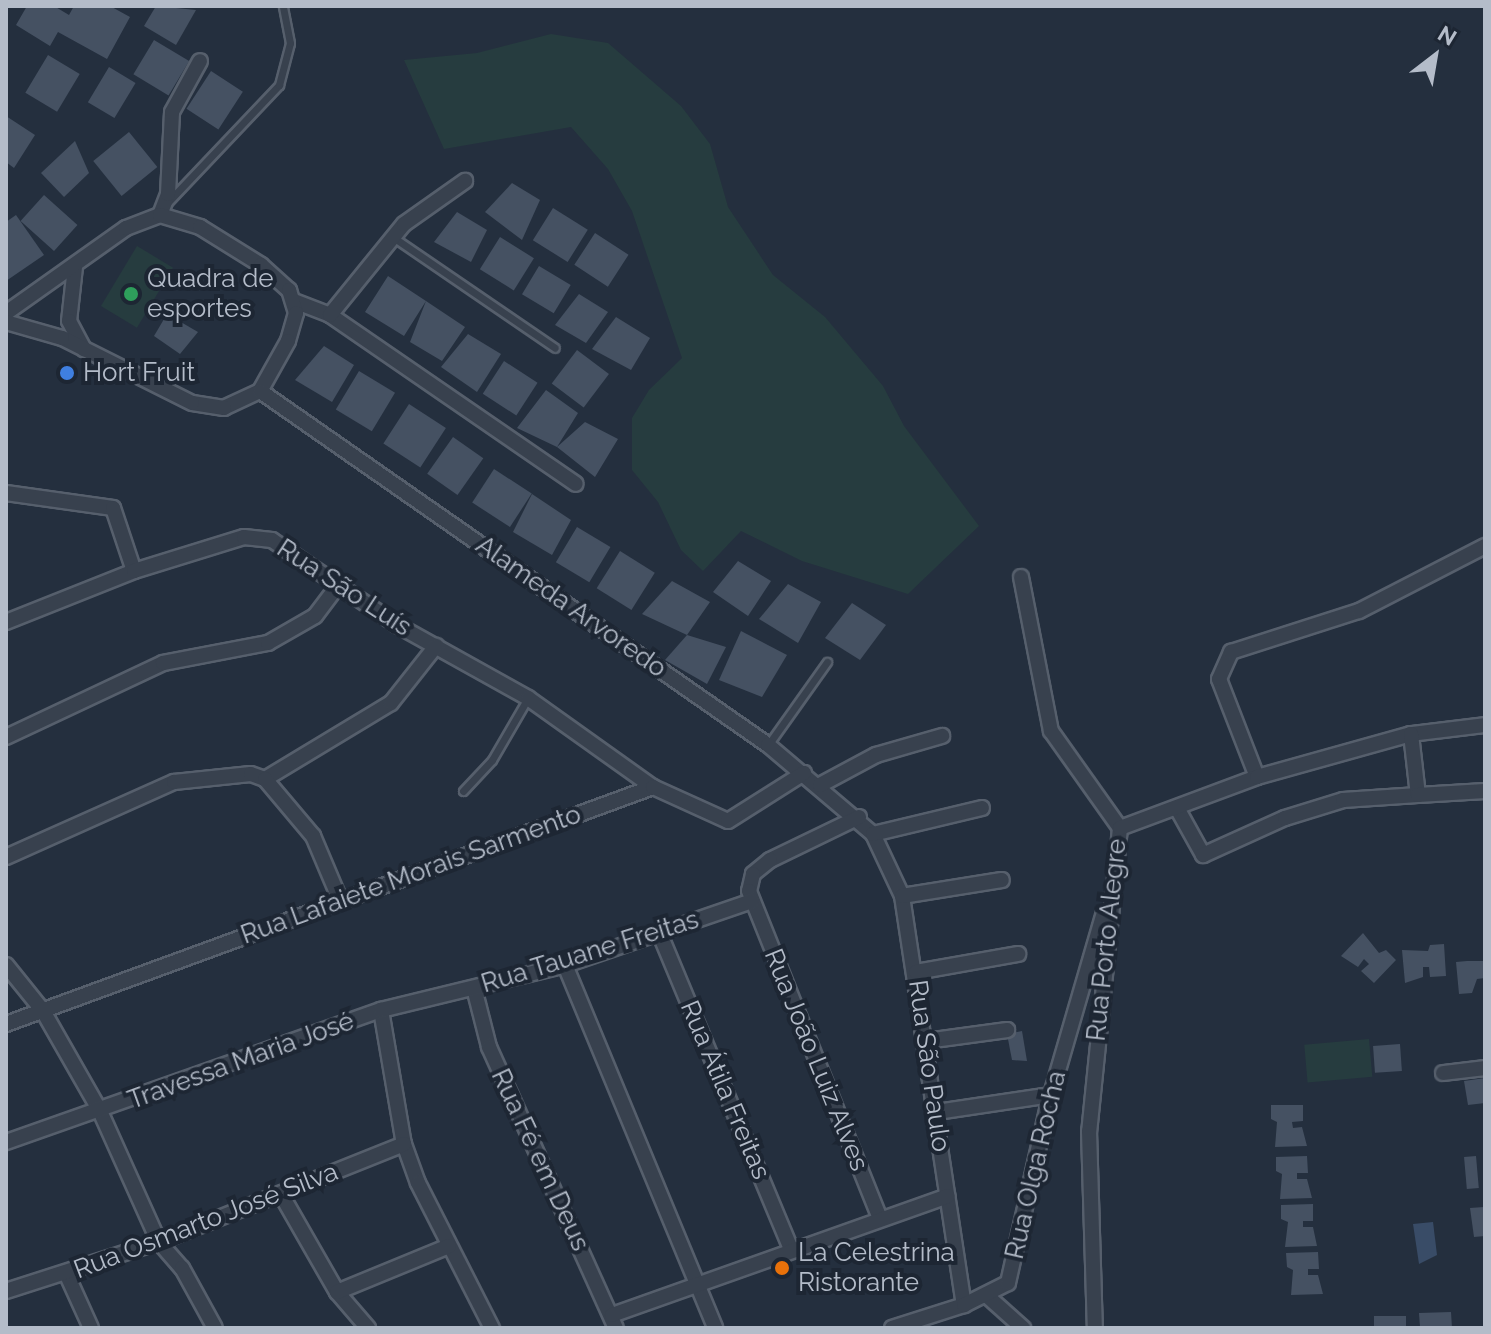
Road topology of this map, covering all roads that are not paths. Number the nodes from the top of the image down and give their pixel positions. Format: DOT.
graph roads {
  1 [pos="283,6"];
  2 [pos="200,61"];
  3 [pos="465,181"];
  4 [pos="162,210"];
  5 [pos="393,237"];
  6 [pos="75,267"];
  7 [pos="294,301"];
  8 [pos="6,313"];
  9 [pos="330,315"];
  10 [pos="6,322"];
  11 [pos="555,348"];
  12 [pos="85,350"];
  13 [pos="260,391"];
  14 [pos="576,484"];
  15 [pos="6,493"];
  16 [pos="1485,546"];
  17 [pos="134,571"];
  18 [pos="1021,577"];
  19 [pos="338,586"];
  20 [pos="6,622"];
  21 [pos="436,646"];
  22 [pos="827,662"];
  23 [pos="528,698"];
  24 [pos="1485,725"];
  25 [pos="1411,734"];
  26 [pos="942,736"];
  27 [pos="6,737"];
  28 [pos="768,745"];
  29 [pos="804,773"];
  30 [pos="1257,777"];
  31 [pos="265,779"];
  32 [pos="820,785"];
  33 [pos="653,787"];
  34 [pos="463,791"];
  35 [pos="1485,791"];
  36 [pos="1418,795"];
  37 [pos="982,808"];
  38 [pos="1177,808"];
  39 [pos="859,817"];
  40 [pos="1120,828"];
  41 [pos="873,834"];
  42 [pos="6,857"];
  43 [pos="1002,880"];
  44 [pos="1115,883"];
  45 [pos="902,896"];
  46 [pos="340,900"];
  47 [pos="752,901"];
  48 [pos="659,932"];
  49 [pos="1018,954"];
  50 [pos="6,965"];
  51 [pos="565,965"];
  52 [pos="916,972"];
  53 [pos="474,988"];
  54 [pos="381,1010"];
  55 [pos="43,1011"];
  56 [pos="6,1024"];
  57 [pos="1007,1030"];
  58 [pos="926,1041"];
  59 [pos="1485,1068"];
  60 [pos="1443,1073"];
  61 [pos="1051,1095"];
  62 [pos="100,1111"];
  63 [pos="937,1112"];
  64 [pos="6,1142"];
  65 [pos="404,1144"];
  66 [pos="282,1196"];
  67 [pos="948,1196"];
  68 [pos="880,1219"];
  69 [pos="159,1242"];
  70 [pos="449,1246"];
  71 [pos="791,1249"];
  72 [pos="67,1275"];
  73 [pos="696,1283"];
  74 [pos="6,1291"];
  75 [pos="337,1292"];
  76 [pos="986,1295"];
  77 [pos="964,1305"];
  78 [pos="614,1322"];
  79 [pos="91,1328"];
  80 [pos="215,1328"];
  81 [pos="368,1328"];
  82 [pos="492,1328"];
  83 [pos="715,1328"];
  84 [pos="892,1328"];
  85 [pos="1023,1328"];
  86 [pos="1095,1328"];
  1 -- 4 [label="lane"];
  2 -- 4 [label="street"];
  3 -- 5 [label="street"];
  4 -- 6 [label="street"];
  4 -- 7 [label="street"];
  5 -- 9 [label="street"];
  5 -- 11 [label="lane"];
  6 -- 8 [label="street"];
  6 -- 12 [label="street"];
  7 -- 9 [label="street"];
  7 -- 13 [label="street"];
  9 -- 14 [label="street"];
  10 -- 12 [label="street"];
  12 -- 13 [label="street"];
  13 -- 28 [label="street, Alameda Arvoredo"];
  15 -- 17 [label="street"];
  16 -- 30 [label="street"];
  17 -- 19 [label="street, Rua São Luís"];
  17 -- 20 [label="street, Rua São Luís"];
  18 -- 40 [label="street, Rua Porto Alegre"];
  19 -- 21 [label="street, Rua São Luís"];
  19 -- 27 [label="street"];
  21 -- 23 [label="street, Rua São Luís"];
  21 -- 31 [label="street"];
  22 -- 28 [label="lane"];
  23 -- 33 [label="street, Rua São Luís"];
  23 -- 34 [label="lane"];
  24 -- 25 [label="street"];
  25 -- 30 [label="street"];
  25 -- 36 [label="street"];
  26 -- 32 [label="street"];
  28 -- 29 [label="street, Alameda Arvoredo"];
  29 -- 32 [label="street, Alameda Arvoredo"];
  29 -- 33 [label="street"];
  30 -- 38 [label="street"];
  31 -- 42 [label="street"];
  31 -- 46 [label="street"];
  32 -- 39 [label="street, Alameda Arvoredo"];
  33 -- 46 [label="street, Rua Lafaiete Morais Sarmento"];
  35 -- 36 [label="street"];
  36 -- 38 [label="street"];
  37 -- 41 [label="street"];
  38 -- 40 [label="street"];
  39 -- 41 [label="street, Alameda Arvoredo"];
  39 -- 47 [label="street"];
  40 -- 44 [label="street, Rua Porto Alegre"];
  41 -- 45 [label="street, Rua São Paulo"];
  43 -- 45 [label="street"];
  44 -- 61 [label="street, Rua Olga Rocha"];
  44 -- 86 [label="street, Rua Porto Alegre"];
  45 -- 52 [label="street, Rua São Paulo"];
  46 -- 55 [label="street, Rua Lafaiete Morais Sarmento"];
  47 -- 48 [label="street, Rua Tauane Freitas"];
  47 -- 68 [label="street, Rua João Luiz Alves"];
  48 -- 51 [label="street, Rua Tauane Freitas"];
  48 -- 71 [label="street, Rua Átila Freitas"];
  49 -- 52 [label="street"];
  50 -- 55 [label="street"];
  51 -- 53 [label="street, Rua Tauane Freitas"];
  51 -- 73 [label="street"];
  52 -- 58 [label="street, Rua São Paulo"];
  53 -- 54 [label="street, Rua Tauane Freitas"];
  53 -- 78 [label="street, Rua Fé em Deus"];
  54 -- 62 [label="street, Travessa Maria José"];
  54 -- 65 [label="street"];
  55 -- 56 [label="street, Rua Lafaiete Morais Sarmento"];
  55 -- 62 [label="street"];
  57 -- 58 [label="street"];
  58 -- 63 [label="street, Rua São Paulo"];
  59 -- 60 [label="street"];
  61 -- 63 [label="street"];
  61 -- 76 [label="street, Rua Olga Rocha"];
  62 -- 64 [label="street, Travessa Maria José"];
  62 -- 69 [label="street"];
  63 -- 67 [label="street, Rua São Paulo"];
  65 -- 66 [label="street, Rua Osmarto José Silva"];
  65 -- 70 [label="street"];
  66 -- 69 [label="street, Rua Osmarto José Silva"];
  66 -- 75 [label="street"];
  67 -- 68 [label="street"];
  67 -- 77 [label="street, Rua São Paulo"];
  68 -- 71 [label="street"];
  69 -- 72 [label="street, Rua Osmarto José Silva"];
  69 -- 80 [label="street"];
  70 -- 75 [label="street"];
  70 -- 82 [label="street"];
  71 -- 73 [label="street"];
  72 -- 74 [label="street, Rua Osmarto José Silva"];
  72 -- 79 [label="street"];
  73 -- 78 [label="street"];
  73 -- 83 [label="street"];
  75 -- 81 [label="street"];
  76 -- 77 [label="street, Rua Olga Rocha"];
  76 -- 85 [label="street"];
  77 -- 84 [label="street, Rua Olga Rocha"];
}
